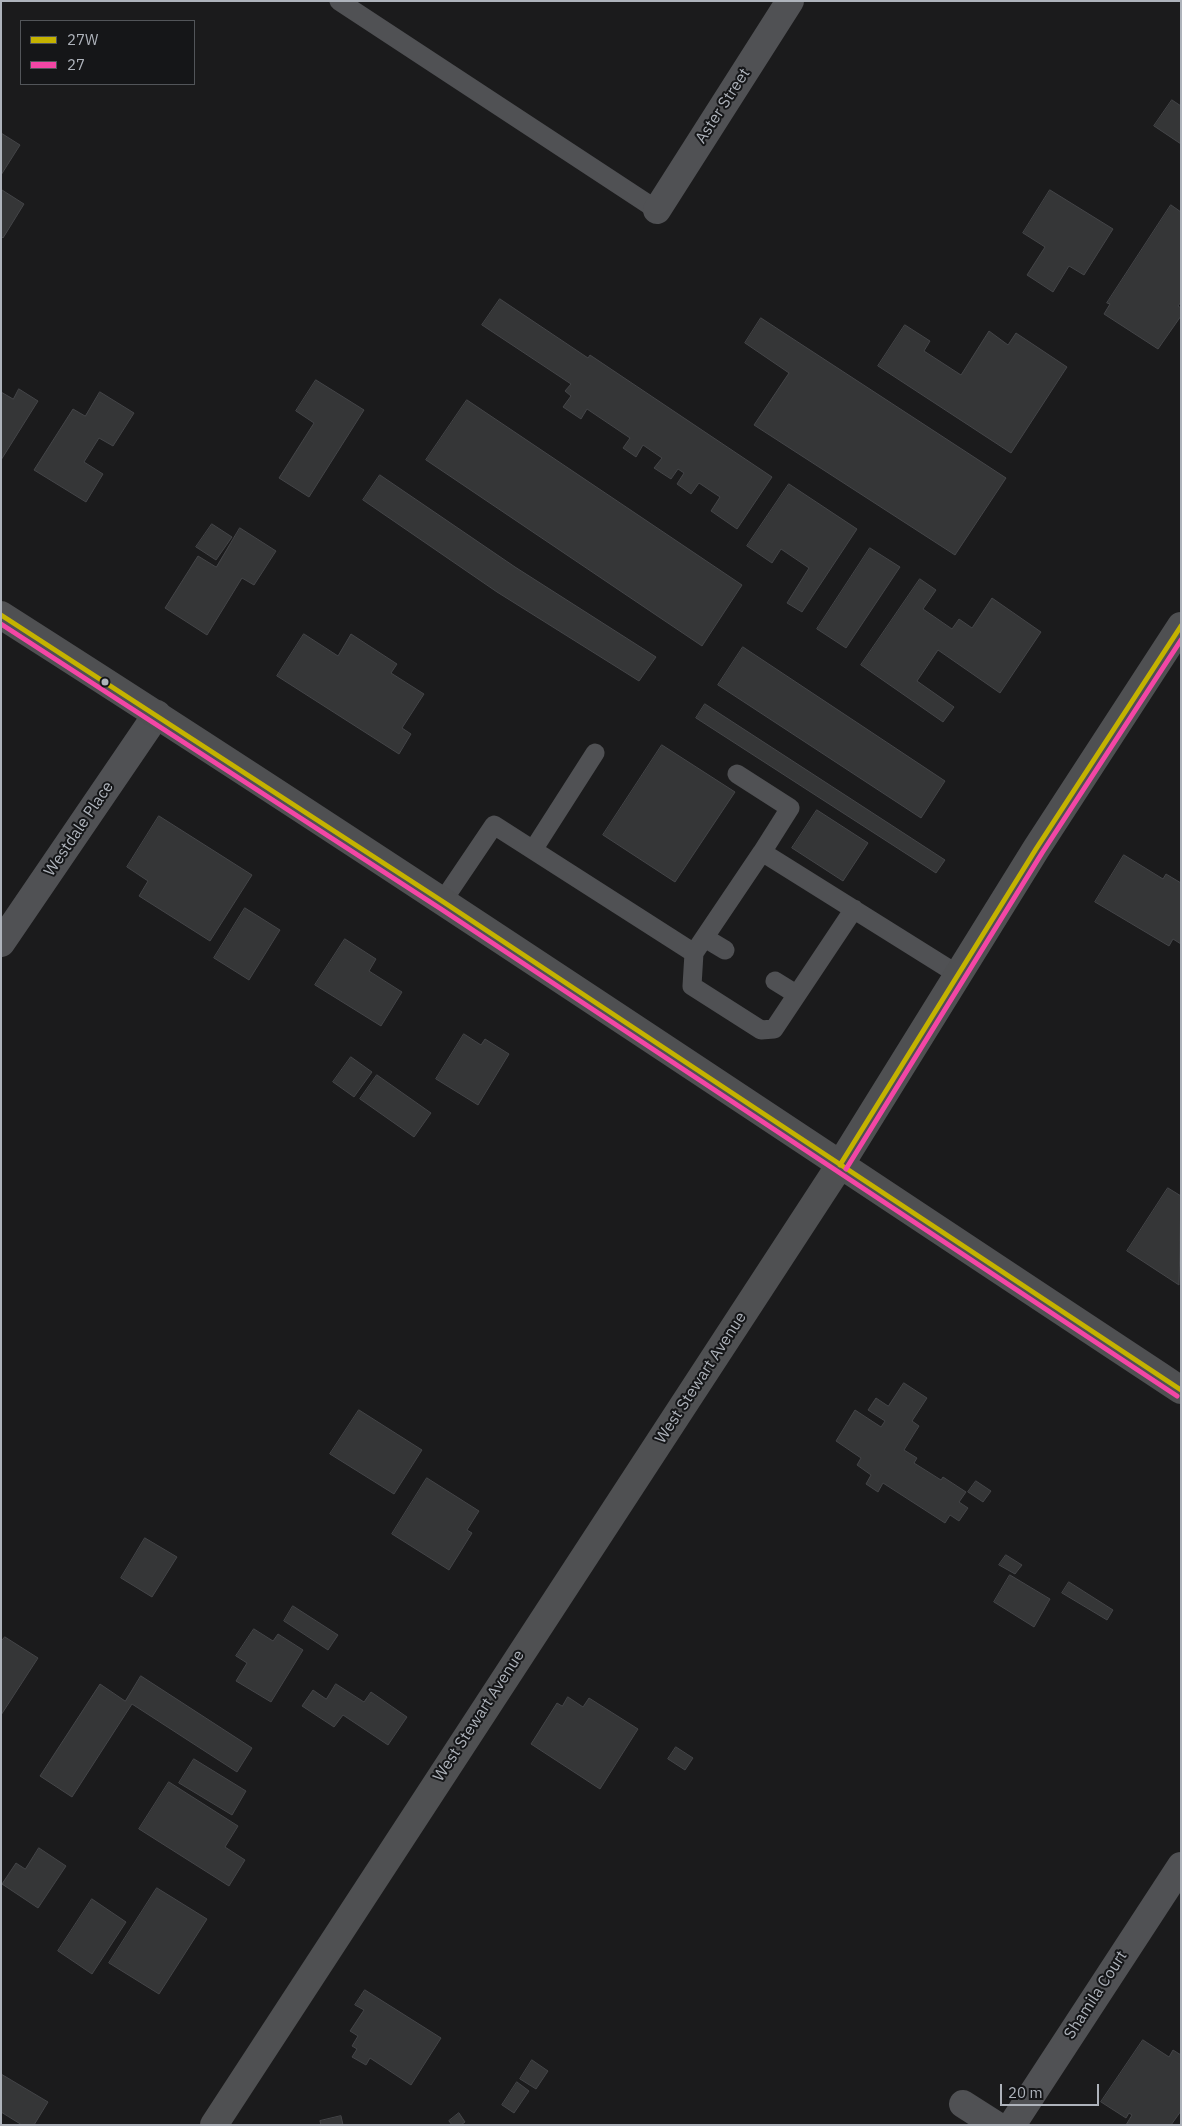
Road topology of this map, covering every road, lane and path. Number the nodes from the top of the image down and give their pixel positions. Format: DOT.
graph roads {
  1 [pos="339,1"];
  2 [pos="790,1"];
  3 [pos="656,210"];
  4 [pos="1,615"];
  5 [pos="1181,626"];
  6 [pos="157,714"];
  7 [pos="595,752"];
  8 [pos="737,774"];
  9 [pos="533,850"];
  10 [pos="759,857"];
  11 [pos="442,902"];
  12 [pos="854,909"];
  13 [pos="705,938"];
  14 [pos="1,944"];
  15 [pos="725,950"];
  16 [pos="694,953"];
  17 [pos="957,974"];
  18 [pos="775,981"];
  19 [pos="796,994"];
  20 [pos="840,1165"];
  21 [pos="1181,1390"];
  22 [pos="1181,1866"];
  23 [pos="963,2104"];
  24 [pos="214,2125"];
  25 [pos="996,2125"];
  26 [pos="1012,2125"];
  1 -- 3 [label="lane"];
  2 -- 3 [label="street, Aster Street"];
  4 -- 6 [label="main road"];
  5 -- 17 [label="main road, West Stewart Avenue"];
  6 -- 11 [label="main road"];
  6 -- 14 [label="street, Westdale Place"];
  7 -- 9 [label="lane"];
  8 -- 10 [label="lane"];
  9 -- 11 [label="lane"];
  9 -- 16 [label="lane"];
  10 -- 12 [label="lane"];
  10 -- 13 [label="lane"];
  11 -- 20 [label="main road"];
  12 -- 17 [label="lane"];
  12 -- 19 [label="lane"];
  13 -- 15 [label="lane"];
  13 -- 16 [label="lane"];
  16 -- 19 [label="lane"];
  17 -- 20 [label="main road, West Stewart Avenue"];
  18 -- 19 [label="lane"];
  20 -- 21 [label="main road"];
  20 -- 24 [label="main road, West Stewart Avenue"];
  22 -- 26 [label="street, Shamila Court"];
  23 -- 25 [label="street"];
}
